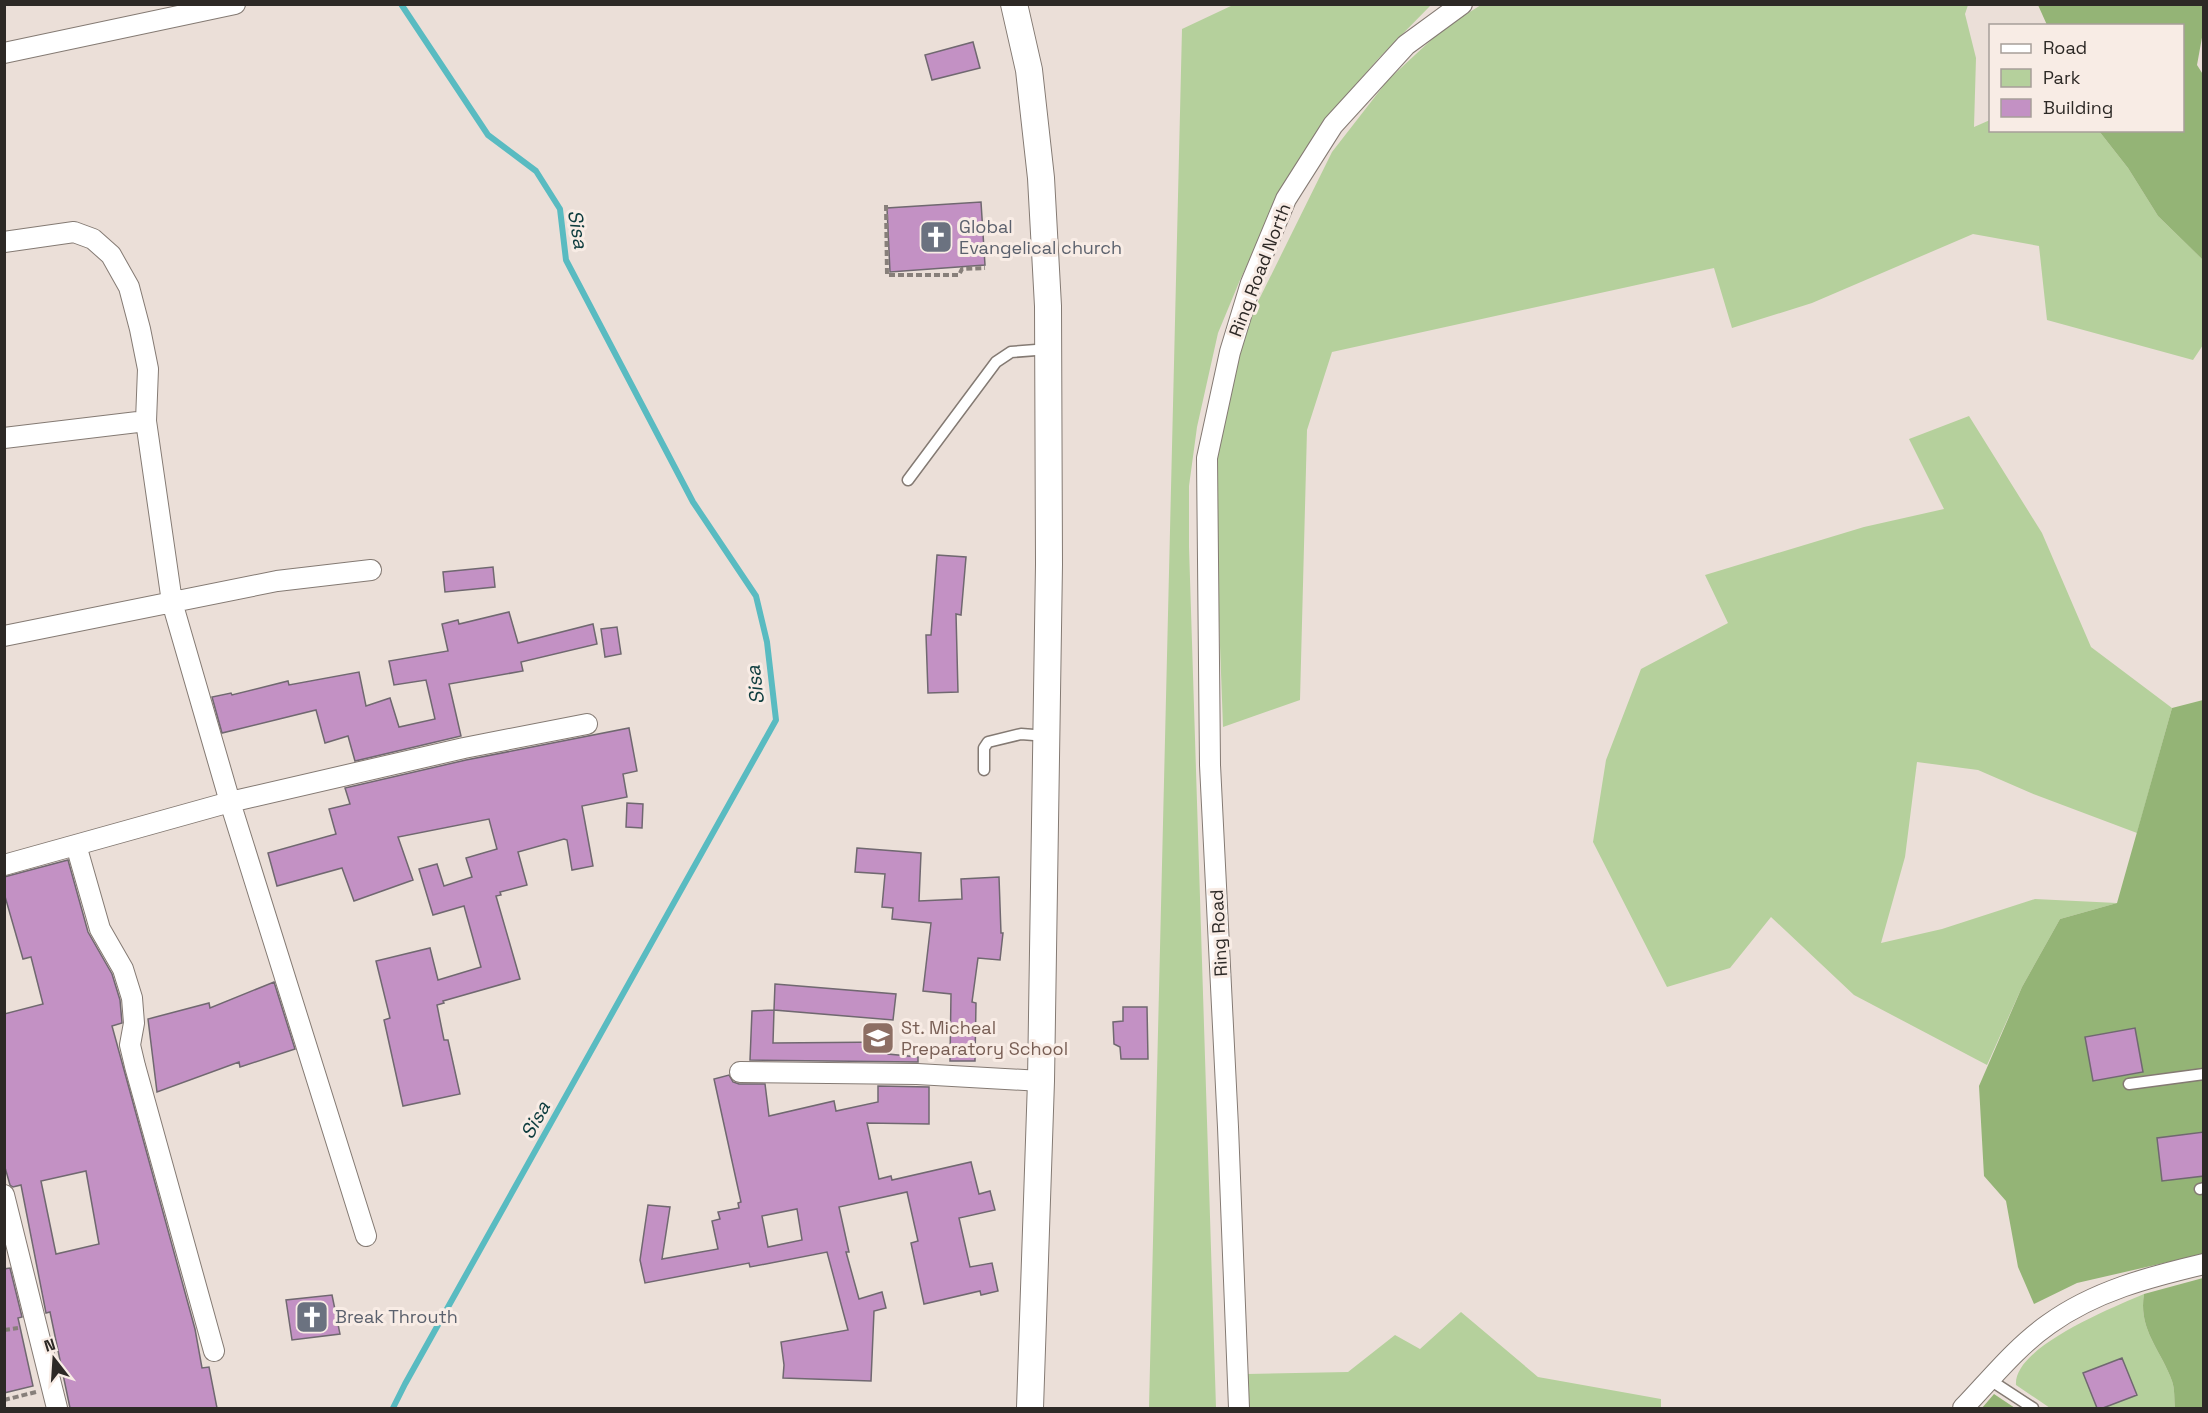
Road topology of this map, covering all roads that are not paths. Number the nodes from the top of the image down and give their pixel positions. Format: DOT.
graph roads {
  1 [pos="235,4"];
  2 [pos="1014,4"];
  3 [pos="1462,4"];
  4 [pos="4,52"];
  5 [pos="4,242"];
  6 [pos="1049,350"];
  7 [pos="146,421"];
  8 [pos="4,438"];
  9 [pos="1207,458"];
  10 [pos="908,480"];
  11 [pos="371,570"];
  12 [pos="172,602"];
  13 [pos="4,636"];
  14 [pos="587,724"];
  15 [pos="1047,736"];
  16 [pos="984,770"];
  17 [pos="230,802"];
  18 [pos="76,844"];
  19 [pos="4,865"];
  20 [pos="740,1072"];
  21 [pos="2204,1074"];
  22 [pos="1041,1081"];
  23 [pos="2129,1084"];
  24 [pos="4,1195"];
  25 [pos="366,1236"];
  26 [pos="2204,1264"];
  27 [pos="214,1351"];
  28 [pos="1990,1380"];
  29 [pos="57,1408"];
  30 [pos="1030,1408"];
  31 [pos="1239,1408"];
  32 [pos="1963,1408"];
  33 [pos="2033,1408"];
  1 -- 4 [label="street"];
  2 -- 6 [label="street"];
  3 -- 9 [label="street, Ring Road North"];
  5 -- 7 [label="street"];
  6 -- 10 [label="lane"];
  6 -- 15 [label="street"];
  7 -- 8 [label="street"];
  7 -- 12 [label="street"];
  9 -- 31 [label="street, Ring Road"];
  11 -- 12 [label="street"];
  12 -- 13 [label="street"];
  12 -- 17 [label="street"];
  14 -- 17 [label="street"];
  15 -- 16 [label="lane"];
  15 -- 22 [label="street"];
  17 -- 18 [label="street"];
  17 -- 25 [label="street"];
  18 -- 19 [label="street"];
  18 -- 27 [label="street"];
  20 -- 22 [label="street"];
  21 -- 23 [label="lane"];
  22 -- 30 [label="street"];
  24 -- 29 [label="street"];
  26 -- 28 [label="street"];
  28 -- 32 [label="street"];
  28 -- 33 [label="lane"];
}
